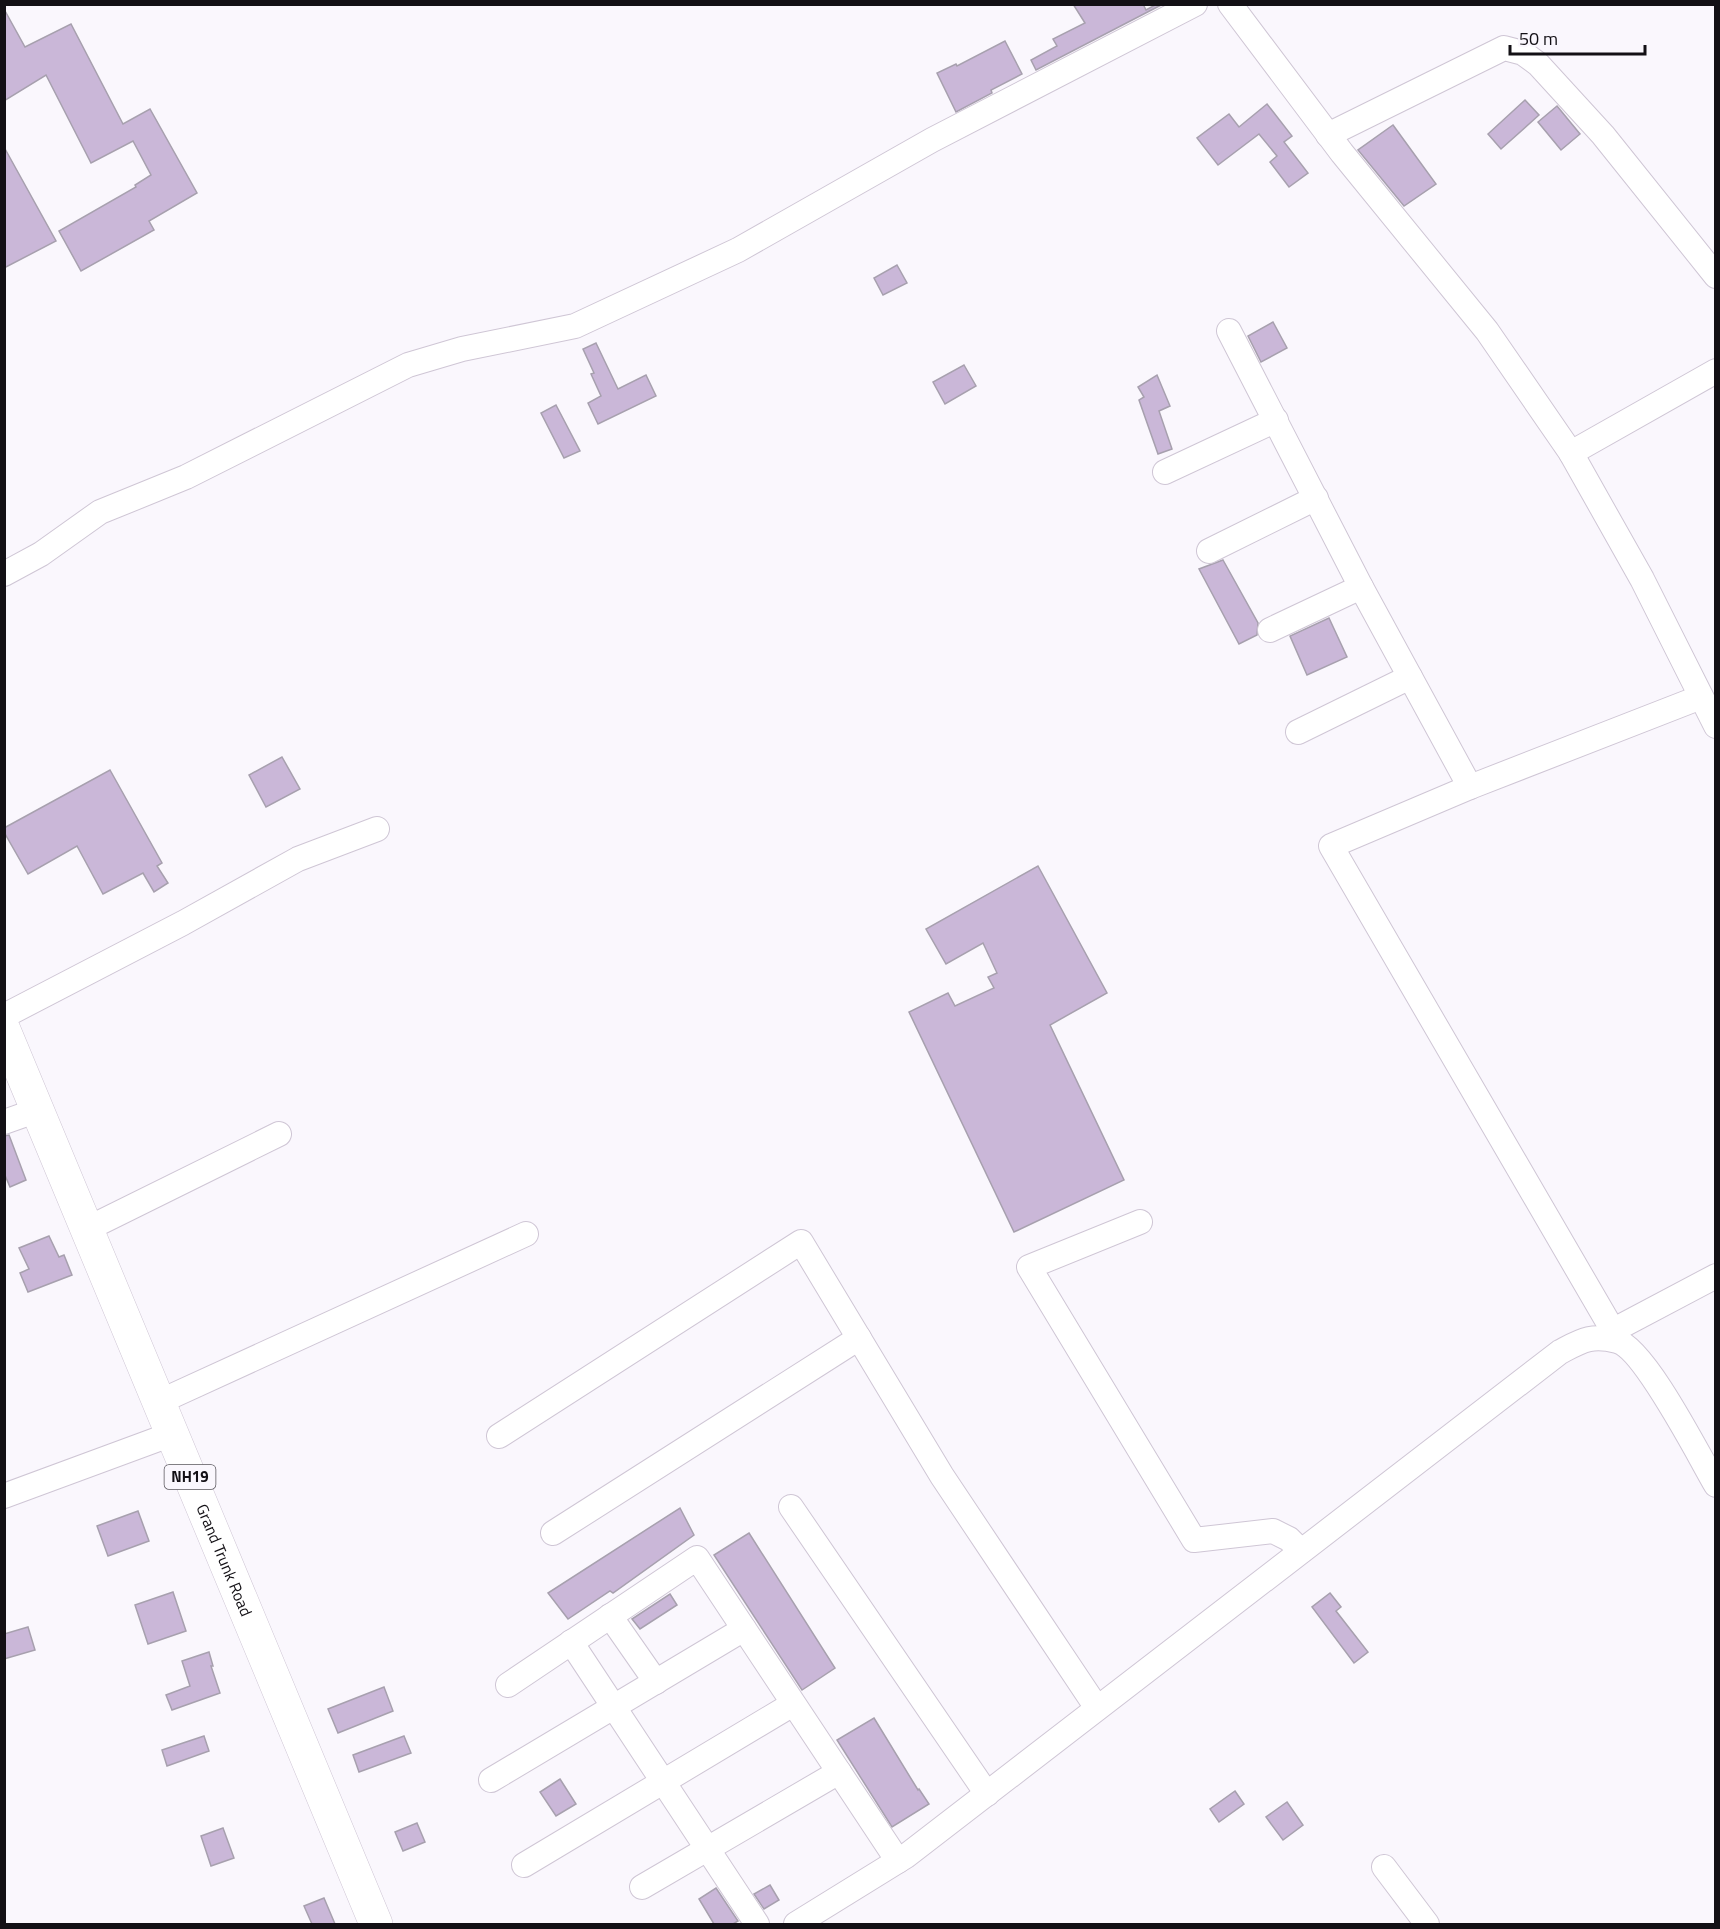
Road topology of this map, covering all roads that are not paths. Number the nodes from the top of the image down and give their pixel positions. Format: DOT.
graph roads {
  1 [pos="1195,4"];
  2 [pos="1230,4"];
  3 [pos="1328,135"];
  4 [pos="1716,276"];
  5 [pos="1229,331"];
  6 [pos="1716,371"];
  7 [pos="1276,420"];
  8 [pos="1571,453"];
  9 [pos="1165,472"];
  10 [pos="1316,498"];
  11 [pos="1209,551"];
  12 [pos="4,574"];
  13 [pos="1361,587"];
  14 [pos="1270,630"];
  15 [pos="1410,676"];
  16 [pos="1701,697"];
  17 [pos="1716,726"];
  18 [pos="1298,732"];
  19 [pos="1470,787"];
  20 [pos="377,829"];
  21 [pos="4,1016"];
  22 [pos="4,1030"];
  23 [pos="38,1110"];
  24 [pos="4,1122"];
  25 [pos="279,1134"];
  26 [pos="1140,1222"];
  27 [pos="87,1229"];
  28 [pos="526,1234"];
  29 [pos="1716,1276"];
  30 [pos="1615,1336"];
  31 [pos="860,1338"];
  32 [pos="159,1402"];
  33 [pos="172,1434"];
  34 [pos="499,1436"];
  35 [pos="1716,1485"];
  36 [pos="4,1496"];
  37 [pos="791,1507"];
  38 [pos="553,1533"];
  39 [pos="1301,1551"];
  40 [pos="610,1616"];
  41 [pos="744,1629"];
  42 [pos="571,1642"];
  43 [pos="656,1682"];
  44 [pos="508,1685"];
  45 [pos="794,1704"];
  46 [pos="614,1707"];
  47 [pos="1097,1708"];
  48 [pos="839,1772"];
  49 [pos="491,1780"];
  50 [pos="663,1782"];
  51 [pos="987,1794"];
  52 [pos="707,1849"];
  53 [pos="898,1861"];
  54 [pos="524,1864"];
  55 [pos="1384,1867"];
  56 [pos="642,1887"];
  57 [pos="376,1924"];
  58 [pos="757,1924"];
  59 [pos="796,1924"];
  60 [pos="1427,1924"];
  1 -- 12 [label="street"];
  2 -- 3 [label="street"];
  3 -- 4 [label="street"];
  3 -- 8 [label="street"];
  5 -- 7 [label="street"];
  6 -- 8 [label="street"];
  7 -- 9 [label="street"];
  7 -- 10 [label="street"];
  8 -- 16 [label="street"];
  10 -- 11 [label="street"];
  10 -- 13 [label="street"];
  13 -- 14 [label="street"];
  13 -- 15 [label="street"];
  15 -- 18 [label="street"];
  15 -- 19 [label="street"];
  16 -- 17 [label="street"];
  16 -- 19 [label="street"];
  19 -- 30 [label="street"];
  20 -- 21 [label="street"];
  22 -- 23 [label="highway, Grand Trunk Road / NH19"];
  23 -- 24 [label="street"];
  23 -- 27 [label="highway, Grand Trunk Road / NH19"];
  25 -- 27 [label="street"];
  26 -- 39 [label="street"];
  27 -- 32 [label="highway, Grand Trunk Road / NH19"];
  28 -- 32 [label="street"];
  29 -- 30 [label="street"];
  30 -- 35 [label="street"];
  30 -- 39 [label="street"];
  31 -- 34 [label="street"];
  31 -- 38 [label="street"];
  31 -- 47 [label="street"];
  32 -- 33 [label="highway, Grand Trunk Road / NH19"];
  33 -- 36 [label="street"];
  33 -- 57 [label="highway, Grand Trunk Road / NH19"];
  37 -- 51 [label="street"];
  39 -- 47 [label="street"];
  40 -- 41 [label="street"];
  40 -- 42 [label="street"];
  40 -- 43 [label="street"];
  41 -- 43 [label="street"];
  41 -- 45 [label="street"];
  42 -- 44 [label="street"];
  42 -- 46 [label="street"];
  43 -- 46 [label="street"];
  45 -- 48 [label="street"];
  45 -- 50 [label="street"];
  46 -- 49 [label="street"];
  46 -- 50 [label="street"];
  47 -- 51 [label="street"];
  48 -- 52 [label="street"];
  48 -- 53 [label="street"];
  50 -- 52 [label="street"];
  50 -- 54 [label="street"];
  51 -- 53 [label="street"];
  52 -- 56 [label="street"];
  52 -- 58 [label="street"];
  53 -- 59 [label="street"];
  55 -- 60 [label="street"];
}
